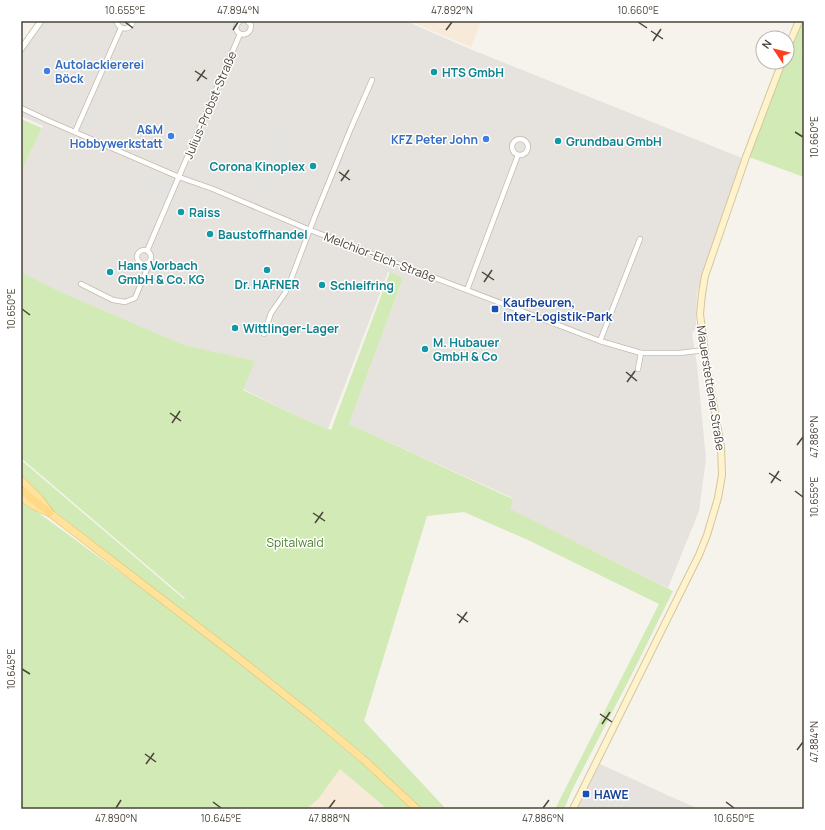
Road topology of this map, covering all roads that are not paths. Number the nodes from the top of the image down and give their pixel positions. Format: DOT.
graph roads {
  1 [pos="41,21"];
  2 [pos="116,21"];
  3 [pos="133,21"];
  4 [pos="240,21"];
  5 [pos="247,21"];
  6 [pos="799,21"];
  7 [pos="121,28"];
  8 [pos="795,30"];
  9 [pos="240,34"];
  10 [pos="21,49"];
  11 [pos="779,70"];
  12 [pos="372,80"];
  13 [pos="21,108"];
  14 [pos="75,132"];
  15 [pos="518,155"];
  16 [pos="179,177"];
  17 [pos="310,230"];
  18 [pos="640,239"];
  19 [pos="147,251"];
  20 [pos="150,262"];
  21 [pos="81,284"];
  22 [pos="467,290"];
  23 [pos="264,334"];
  24 [pos="600,341"];
  25 [pos="704,350"];
  26 [pos="641,353"];
  27 [pos="638,370"];
  28 [pos="21,480"];
  29 [pos="21,490"];
  30 [pos="21,497"];
  31 [pos="50,513"];
  32 [pos="417,809"];
  33 [pos="573,809"];
  1 -- 10 [label="street"];
  2 -- 7 [label="street"];
  3 -- 7 [label="street"];
  4 -- 9 [label="street, Julius-Probst-Straße"];
  5 -- 9 [label="street, Julius-Probst-Straße"];
  6 -- 8 [label="main road"];
  7 -- 14 [label="street"];
  9 -- 16 [label="street, Julius-Probst-Straße"];
  11 -- 25 [label="main road, Mauerstettener Straße"];
  12 -- 17 [label="street"];
  13 -- 14 [label="street, Melchior-Elch-Straße"];
  14 -- 16 [label="street, Melchior-Elch-Straße"];
  15 -- 22 [label="street"];
  16 -- 17 [label="street, Melchior-Elch-Straße"];
  16 -- 19 [label="street, Julius-Probst-Straße"];
  17 -- 22 [label="street, Melchior-Elch-Straße"];
  17 -- 23 [label="street"];
  18 -- 24 [label="street"];
  19 -- 20 [label="street"];
  19 -- 20 [label="street"];
  20 -- 21 [label="street"];
  22 -- 24 [label="street, Melchior-Elch-Straße"];
  24 -- 26 [label="street, Melchior-Elch-Straße"];
  25 -- 26 [label="street, Melchior-Elch-Straße"];
  25 -- 33 [label="main road, Mauerstettener Straße"];
  26 -- 27 [label="street"];
  28 -- 31 [label="main road"];
  29 -- 31 [label="highway"];
  30 -- 31 [label="main road"];
  31 -- 32 [label="main road"];
}
